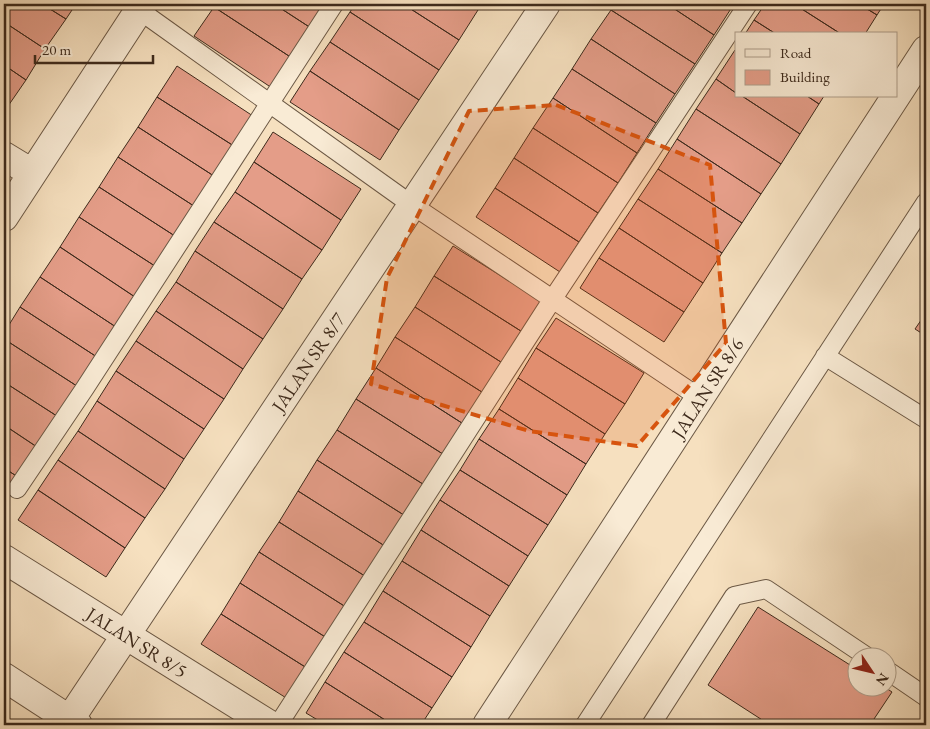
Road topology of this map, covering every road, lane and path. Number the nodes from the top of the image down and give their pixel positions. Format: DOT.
graph roads {
  1 [pos="334,4"];
  2 [pos="546,4"];
  3 [pos="748,4"];
  4 [pos="141,7"];
  5 [pos="926,50"];
  6 [pos="898,93"];
  7 [pos="895,98"];
  8 [pos="269,104"];
  9 [pos="4,156"];
  10 [pos="32,173"];
  11 [pos="926,202"];
  12 [pos="412,206"];
  13 [pos="4,217"];
  14 [pos="552,300"];
  15 [pos="825,356"];
  16 [pos="700,398"];
  17 [pos="926,419"];
  18 [pos="17,489"];
  19 [pos="4,559"];
  20 [pos="126,636"];
  21 [pos="851,646"];
  22 [pos="4,677"];
  23 [pos="898,678"];
  24 [pos="926,697"];
  25 [pos="74,722"];
  26 [pos="270,725"];
  27 [pos="278,725"];
  28 [pos="487,725"];
  29 [pos="585,725"];
  30 [pos="651,725"];
  1 -- 8 [label="lane"];
  2 -- 12 [label="street, JALAN SR 8/7"];
  3 -- 14 [label="lane"];
  4 -- 8 [label="lane"];
  4 -- 10 [label="street"];
  5 -- 6 [label="street, JALAN SR 8/6"];
  7 -- 16 [label="street, JALAN SR 8/6"];
  8 -- 12 [label="lane"];
  8 -- 18 [label="lane"];
  9 -- 10 [label="street"];
  10 -- 13 [label="street"];
  11 -- 15 [label="lane"];
  12 -- 14 [label="lane"];
  12 -- 20 [label="street, JALAN SR 8/7"];
  14 -- 16 [label="lane"];
  14 -- 27 [label="lane"];
  15 -- 17 [label="lane"];
  15 -- 29 [label="lane"];
  16 -- 28 [label="street, JALAN SR 8/6"];
  19 -- 20 [label="street, JALAN SR 8/5"];
  20 -- 25 [label="street, JALAN SR 8/7"];
  20 -- 26 [label="street, JALAN SR 8/5"];
  21 -- 30 [label="lane"];
  22 -- 25 [label="street"];
  23 -- 24 [label="lane"];
}
